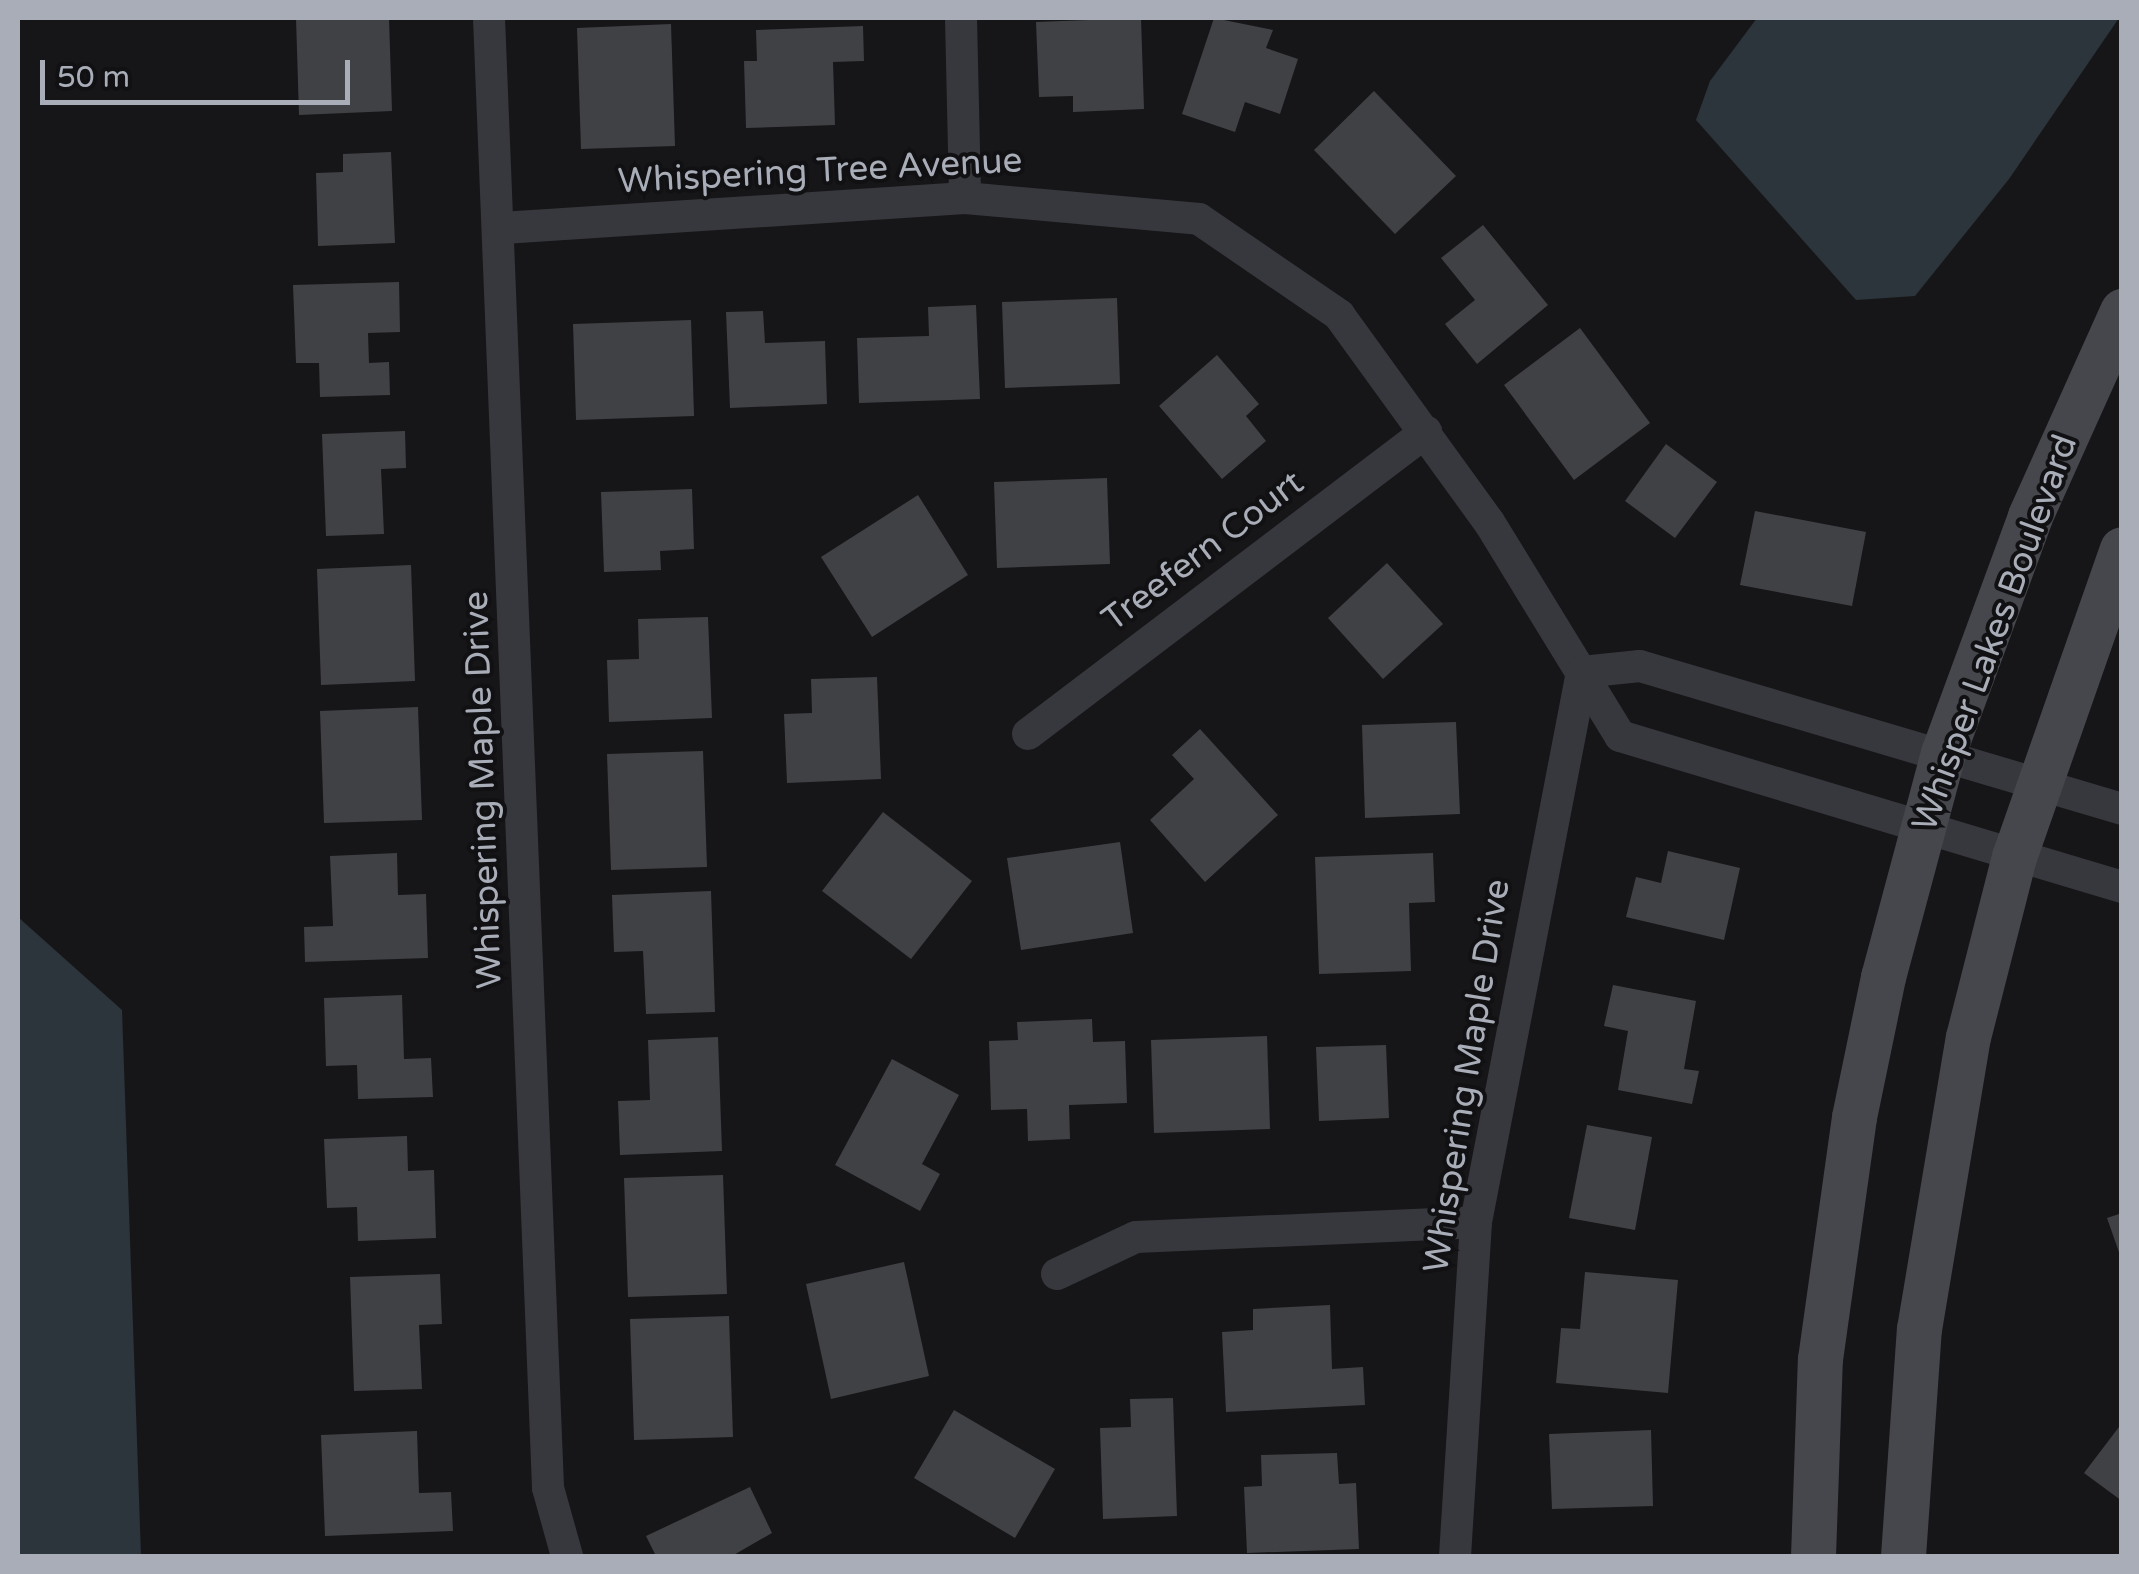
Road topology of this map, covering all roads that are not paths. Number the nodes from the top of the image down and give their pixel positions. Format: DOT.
graph roads {
  1 [pos="489,18"];
  2 [pos="961,18"];
  3 [pos="965,198"];
  4 [pos="502,228"];
  5 [pos="2122,311"];
  6 [pos="1426,432"];
  7 [pos="2122,549"];
  8 [pos="1582,672"];
  9 [pos="1028,734"];
  10 [pos="1944,752"];
  11 [pos="2038,783"];
  12 [pos="2122,809"];
  13 [pos="1922,828"];
  14 [pos="2014,856"];
  15 [pos="2122,886"];
  16 [pos="1476,1222"];
  17 [pos="1057,1274"];
  18 [pos="567,1556"];
  19 [pos="1455,1556"];
  20 [pos="1813,1556"];
  21 [pos="1903,1556"];
  1 -- 4 [label="street, Whispering Maple Drive"];
  2 -- 3 [label="street"];
  3 -- 4 [label="street, Whispering Tree Avenue"];
  3 -- 6 [label="street, Whispering Tree Avenue"];
  4 -- 18 [label="street, Whispering Maple Drive"];
  5 -- 10 [label="street, Whisper Lakes Boulevard"];
  6 -- 8 [label="street, Whispering Tree Avenue"];
  6 -- 9 [label="street, Treefern Court"];
  7 -- 11 [label="street"];
  8 -- 10 [label="street"];
  8 -- 13 [label="street, Whispering Tree Avenue"];
  8 -- 16 [label="street, Whispering Maple Drive"];
  10 -- 11 [label="street"];
  10 -- 13 [label="street, Whisper Lakes Boulevard"];
  11 -- 12 [label="street"];
  11 -- 14 [label="street"];
  13 -- 14 [label="street, Whispering Tree Avenue"];
  13 -- 20 [label="street, Whisper Lakes Boulevard"];
  14 -- 15 [label="street, Whispering Tree Avenue"];
  14 -- 21 [label="street"];
  16 -- 17 [label="street"];
  16 -- 19 [label="street, Whispering Maple Drive"];
}
